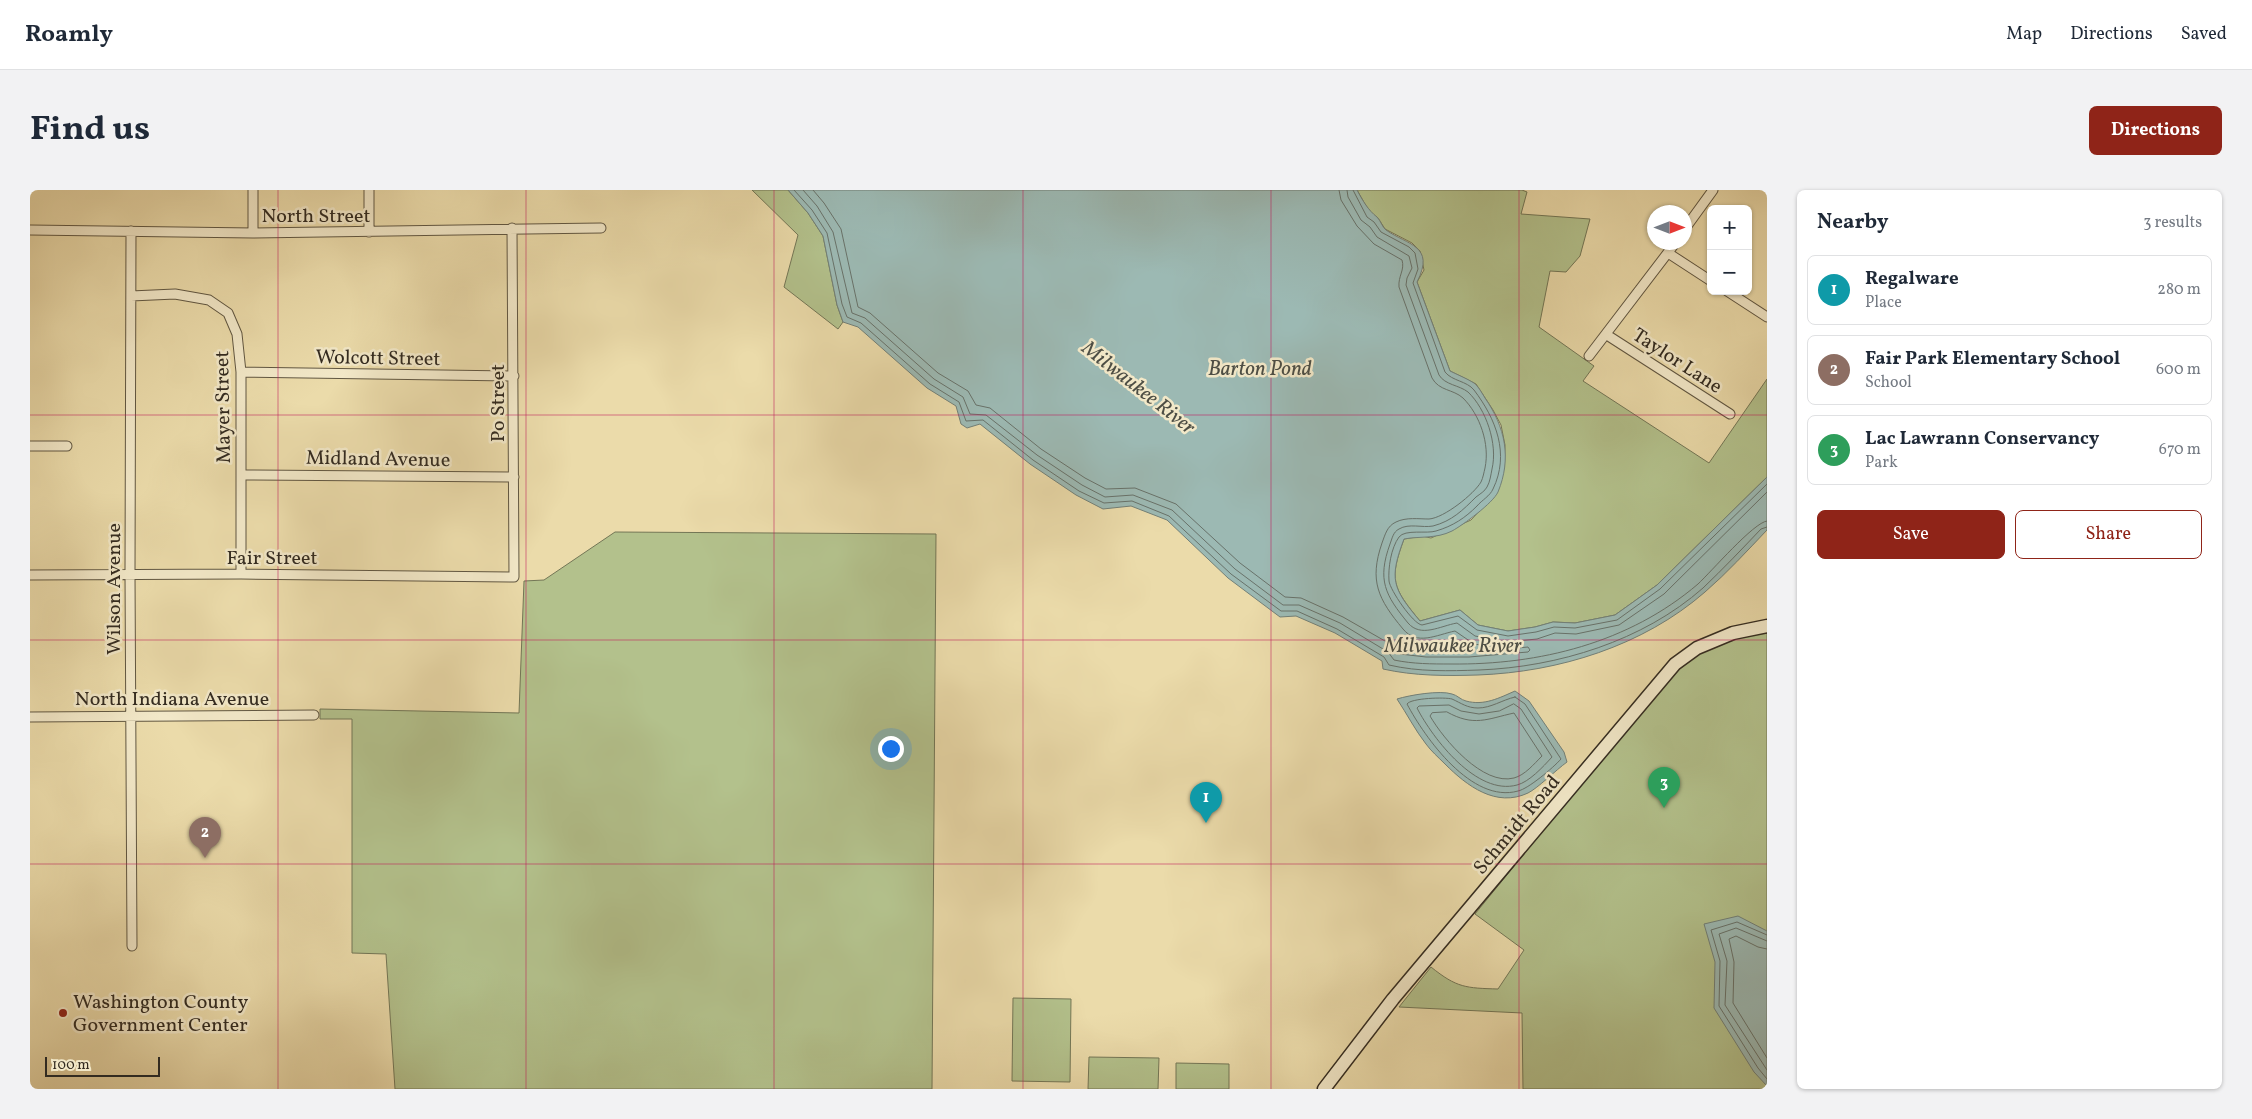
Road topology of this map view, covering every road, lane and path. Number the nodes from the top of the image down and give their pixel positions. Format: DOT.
graph roads {
  1 [pos="253,190"];
  2 [pos="369,190"];
  3 [pos="1714,190"];
  4 [pos="1692,219"];
  5 [pos="512,228"];
  6 [pos="601,228"];
  7 [pos="30,230"];
  8 [pos="131,231"];
  9 [pos="253,232"];
  10 [pos="369,232"];
  11 [pos="1670,250"];
  12 [pos="1668,253"];
  13 [pos="1707,278"];
  14 [pos="1733,295"];
  15 [pos="131,296"];
  16 [pos="1767,317"];
  17 [pos="1607,335"];
  18 [pos="1589,356"];
  19 [pos="241,372"];
  20 [pos="514,376"];
  21 [pos="1730,414"];
  22 [pos="30,446"];
  23 [pos="67,446"];
  24 [pos="241,474"];
  25 [pos="514,477"];
  26 [pos="130,574"];
  27 [pos="241,574"];
  28 [pos="30,575"];
  29 [pos="514,577"];
  30 [pos="1767,626"];
  31 [pos="314,715"];
  32 [pos="131,716"];
  33 [pos="30,717"];
  34 [pos="132,946"];
  35 [pos="1324,1089"];
  1 -- 9 [label="street"];
  2 -- 10 [label="street"];
  3 -- 4 [label="street"];
  5 -- 6 [label="street, North Street"];
  5 -- 10 [label="street, North Street"];
  5 -- 20 [label="street, Po Street"];
  7 -- 8 [label="street, North Street"];
  8 -- 9 [label="street, North Street"];
  8 -- 15 [label="street, Wilson Avenue"];
  9 -- 10 [label="street, North Street"];
  11 -- 12 [label="street"];
  12 -- 13 [label="street"];
  12 -- 17 [label="street"];
  14 -- 16 [label="street"];
  15 -- 19 [label="street, Mayer Street"];
  15 -- 26 [label="street, Wilson Avenue"];
  17 -- 18 [label="street"];
  17 -- 21 [label="street, Taylor Lane"];
  19 -- 20 [label="street, Wolcott Street"];
  19 -- 24 [label="street, Mayer Street"];
  20 -- 25 [label="street, Po Street"];
  22 -- 23 [label="street"];
  24 -- 25 [label="street, Midland Avenue"];
  24 -- 27 [label="street, Mayer Street"];
  25 -- 29 [label="street, Po Street"];
  26 -- 27 [label="street, Fair Street"];
  26 -- 28 [label="street, Fair Street"];
  26 -- 32 [label="street, Wilson Avenue"];
  27 -- 29 [label="street, Fair Street"];
  30 -- 35 [label="street, Schmidt Road"];
  31 -- 32 [label="street, North Indiana Avenue"];
  32 -- 33 [label="street, North Indiana Avenue"];
  32 -- 34 [label="street, Wilson Avenue"];
}
